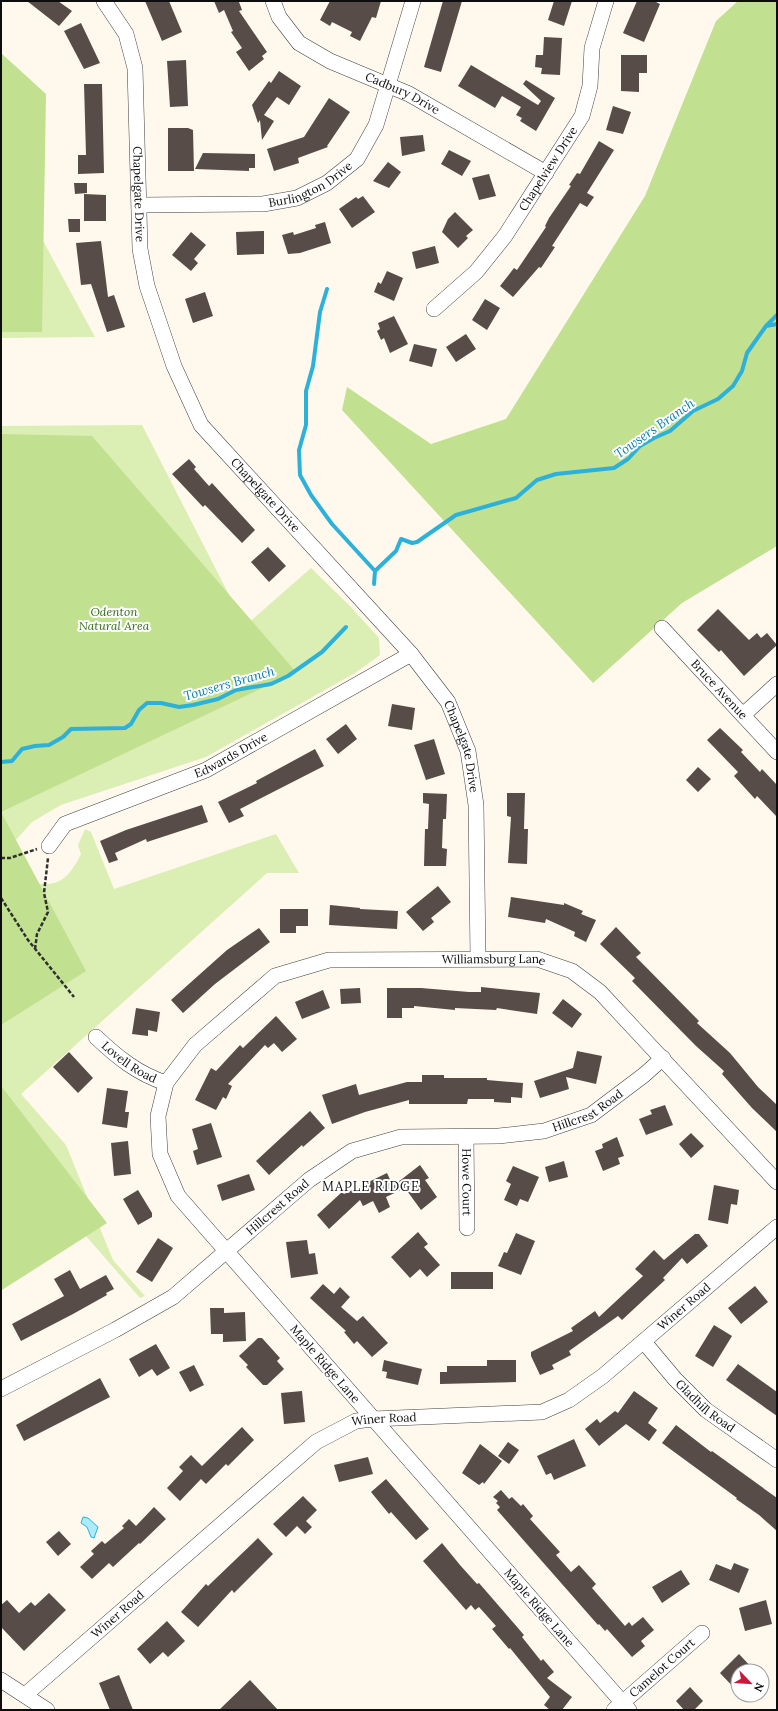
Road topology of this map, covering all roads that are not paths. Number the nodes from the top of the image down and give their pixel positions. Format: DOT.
graph roads {
  1 [pos="104,1"];
  2 [pos="273,1"];
  3 [pos="413,1"];
  4 [pos="606,1"];
  5 [pos="387,85"];
  6 [pos="546,173"];
  7 [pos="140,205"];
  8 [pos="434,309"];
  9 [pos="662,628"];
  10 [pos="411,654"];
  11 [pos="777,684"];
  12 [pos="743,715"];
  13 [pos="777,752"];
  14 [pos="49,846"];
  15 [pos="478,958"];
  16 [pos="96,1037"];
  17 [pos="663,1058"];
  18 [pos="166,1083"];
  19 [pos="466,1137"];
  20 [pos="777,1182"];
  21 [pos="777,1227"];
  22 [pos="467,1228"];
  23 [pos="227,1252"];
  24 [pos="644,1342"];
  25 [pos="1,1389"];
  26 [pos="373,1419"];
  27 [pos="777,1460"];
  28 [pos="702,1633"];
  29 [pos="1,1680"];
  30 [pos="25,1695"];
  31 [pos="622,1708"];
  32 [pos="47,1710"];
  1 -- 7 [label="street, Chapelgate Drive"];
  2 -- 5 [label="street, Cadbury Drive"];
  3 -- 5 [label="street, Burlington Drive"];
  4 -- 6 [label="street, Chapelview Drive"];
  5 -- 6 [label="street, Cadbury Drive"];
  5 -- 7 [label="street, Burlington Drive"];
  6 -- 8 [label="street, Chapelview Drive"];
  7 -- 10 [label="street, Chapelgate Drive"];
  9 -- 12 [label="street, Bruce Avenue"];
  10 -- 14 [label="street, Edwards Drive"];
  10 -- 15 [label="street, Chapelgate Drive"];
  11 -- 12 [label="street"];
  12 -- 13 [label="street, Bruce Avenue"];
  15 -- 17 [label="street, Williamsburg Lane"];
  15 -- 18 [label="street, Williamsburg Lane"];
  16 -- 18 [label="street, Lovell Road"];
  17 -- 19 [label="street, Hillcrest Road"];
  17 -- 20 [label="street, Williamsburg Lane"];
  18 -- 23 [label="street, Maple Ridge Lane"];
  19 -- 22 [label="street, Howe Court"];
  19 -- 23 [label="street, Hillcrest Road"];
  21 -- 24 [label="street, Winer Road"];
  23 -- 25 [label="street, Hillcrest Road"];
  23 -- 26 [label="street, Maple Ridge Lane"];
  24 -- 26 [label="street, Winer Road"];
  24 -- 27 [label="street, Gladhill Road"];
  26 -- 30 [label="street, Winer Road"];
  26 -- 31 [label="street, Maple Ridge Lane"];
  28 -- 31 [label="street, Camelot Court"];
  29 -- 30 [label="street"];
  30 -- 32 [label="street"];
}
